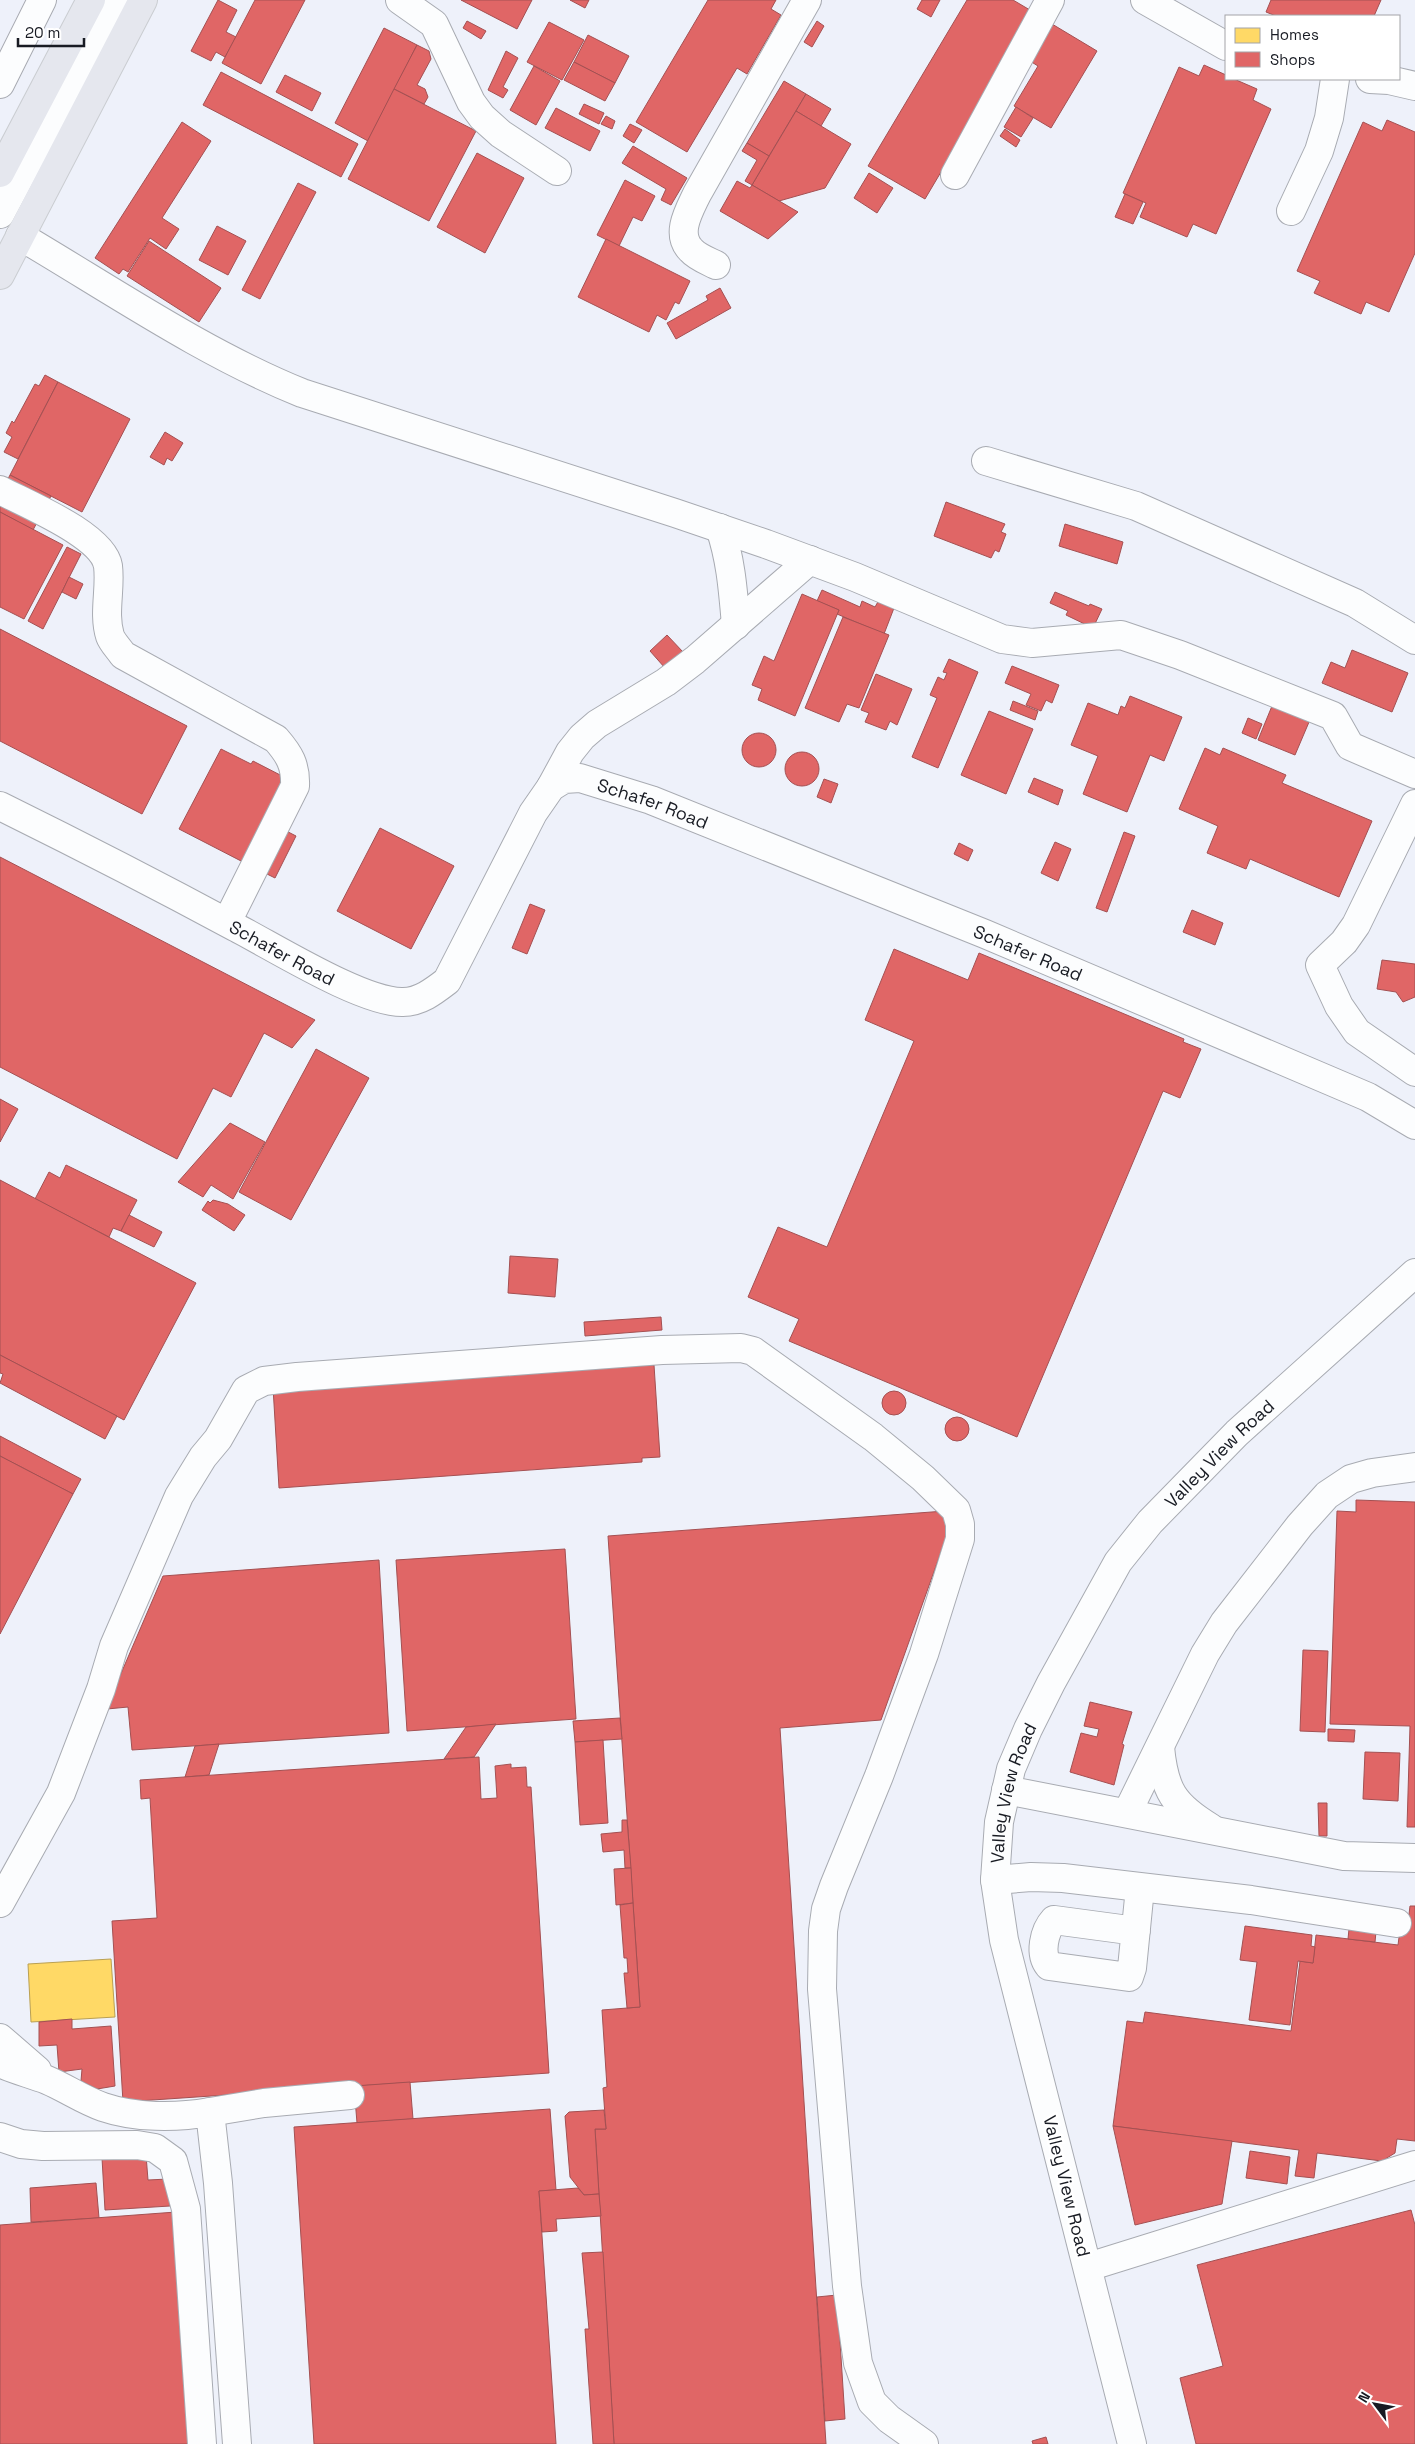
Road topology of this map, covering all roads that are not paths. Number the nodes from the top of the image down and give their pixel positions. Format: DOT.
graph roads {
  1 [pos="42,0"];
  2 [pos="92,0"];
  3 [pos="115,0"];
  4 [pos="144,0"];
  5 [pos="400,0"];
  6 [pos="807,0"];
  7 [pos="1050,0"];
  8 [pos="1145,0"];
  9 [pos="1225,45"];
  10 [pos="2,72"];
  11 [pos="1335,80"];
  12 [pos="1389,80"];
  13 [pos="1415,86"];
  14 [pos="557,171"];
  15 [pos="0,173"];
  16 [pos="955,175"];
  17 [pos="1291,211"];
  18 [pos="0,214"];
  19 [pos="20,236"];
  20 [pos="716,266"];
  21 [pos="0,275"];
  22 [pos="986,462"];
  23 [pos="0,490"];
  24 [pos="720,528"];
  25 [pos="810,560"];
  26 [pos="736,624"];
  27 [pos="1415,640"];
  28 [pos="1415,774"];
  29 [pos="551,787"];
  30 [pos="1415,804"];
  31 [pos="0,806"];
  32 [pos="227,922"];
  33 [pos="1415,1072"];
  34 [pos="1415,1125"];
  35 [pos="1415,1273"];
  36 [pos="1415,1467"];
  37 [pos="1160,1747"];
  38 [pos="1006,1790"];
  39 [pos="1128,1814"];
  40 [pos="1217,1832"];
  41 [pos="1415,1858"];
  42 [pos="995,1880"];
  43 [pos="1140,1888"];
  44 [pos="0,1902"];
  45 [pos="1397,1923"];
  46 [pos="1136,1931"];
  47 [pos="0,2038"];
  48 [pos="0,2062"];
  49 [pos="49,2081"];
  50 [pos="350,2095"];
  51 [pos="210,2112"];
  52 [pos="0,2137"];
  53 [pos="1415,2165"];
  54 [pos="1088,2267"];
  55 [pos="202,2444"];
  56 [pos="237,2444"];
  57 [pos="924,2444"];
  58 [pos="1132,2444"];
  1 -- 10 [label="street"];
  2 -- 15 [label="main road"];
  3 -- 18 [label="street"];
  4 -- 19 [label="main road"];
  5 -- 14 [label="street"];
  6 -- 20 [label="street"];
  7 -- 16 [label="street"];
  8 -- 9 [label="street"];
  11 -- 17 [label="street"];
  12 -- 13 [label="street"];
  19 -- 21 [label="main road"];
  19 -- 24 [label="street"];
  22 -- 27 [label="street"];
  23 -- 32 [label="street"];
  24 -- 25 [label="street"];
  24 -- 26 [label="street"];
  25 -- 26 [label="street"];
  25 -- 28 [label="street"];
  26 -- 29 [label="street"];
  29 -- 32 [label="street, Schafer Road"];
  29 -- 34 [label="street, Schafer Road"];
  30 -- 33 [label="street"];
  31 -- 32 [label="street, Schafer Road"];
  35 -- 38 [label="street, Valley View Road"];
  36 -- 37 [label="street"];
  37 -- 39 [label="street"];
  37 -- 40 [label="street"];
  38 -- 39 [label="street"];
  38 -- 42 [label="street, Valley View Road"];
  39 -- 40 [label="street"];
  40 -- 41 [label="street"];
  42 -- 43 [label="street"];
  42 -- 54 [label="street, Valley View Road"];
  43 -- 45 [label="street"];
  43 -- 46 [label="street"];
  44 -- 57 [label="street"];
  47 -- 49 [label="street"];
  48 -- 49 [label="street"];
  49 -- 51 [label="street"];
  50 -- 51 [label="street"];
  51 -- 56 [label="street"];
  52 -- 55 [label="street"];
  53 -- 54 [label="street"];
  54 -- 58 [label="street, Valley View Road"];
}
